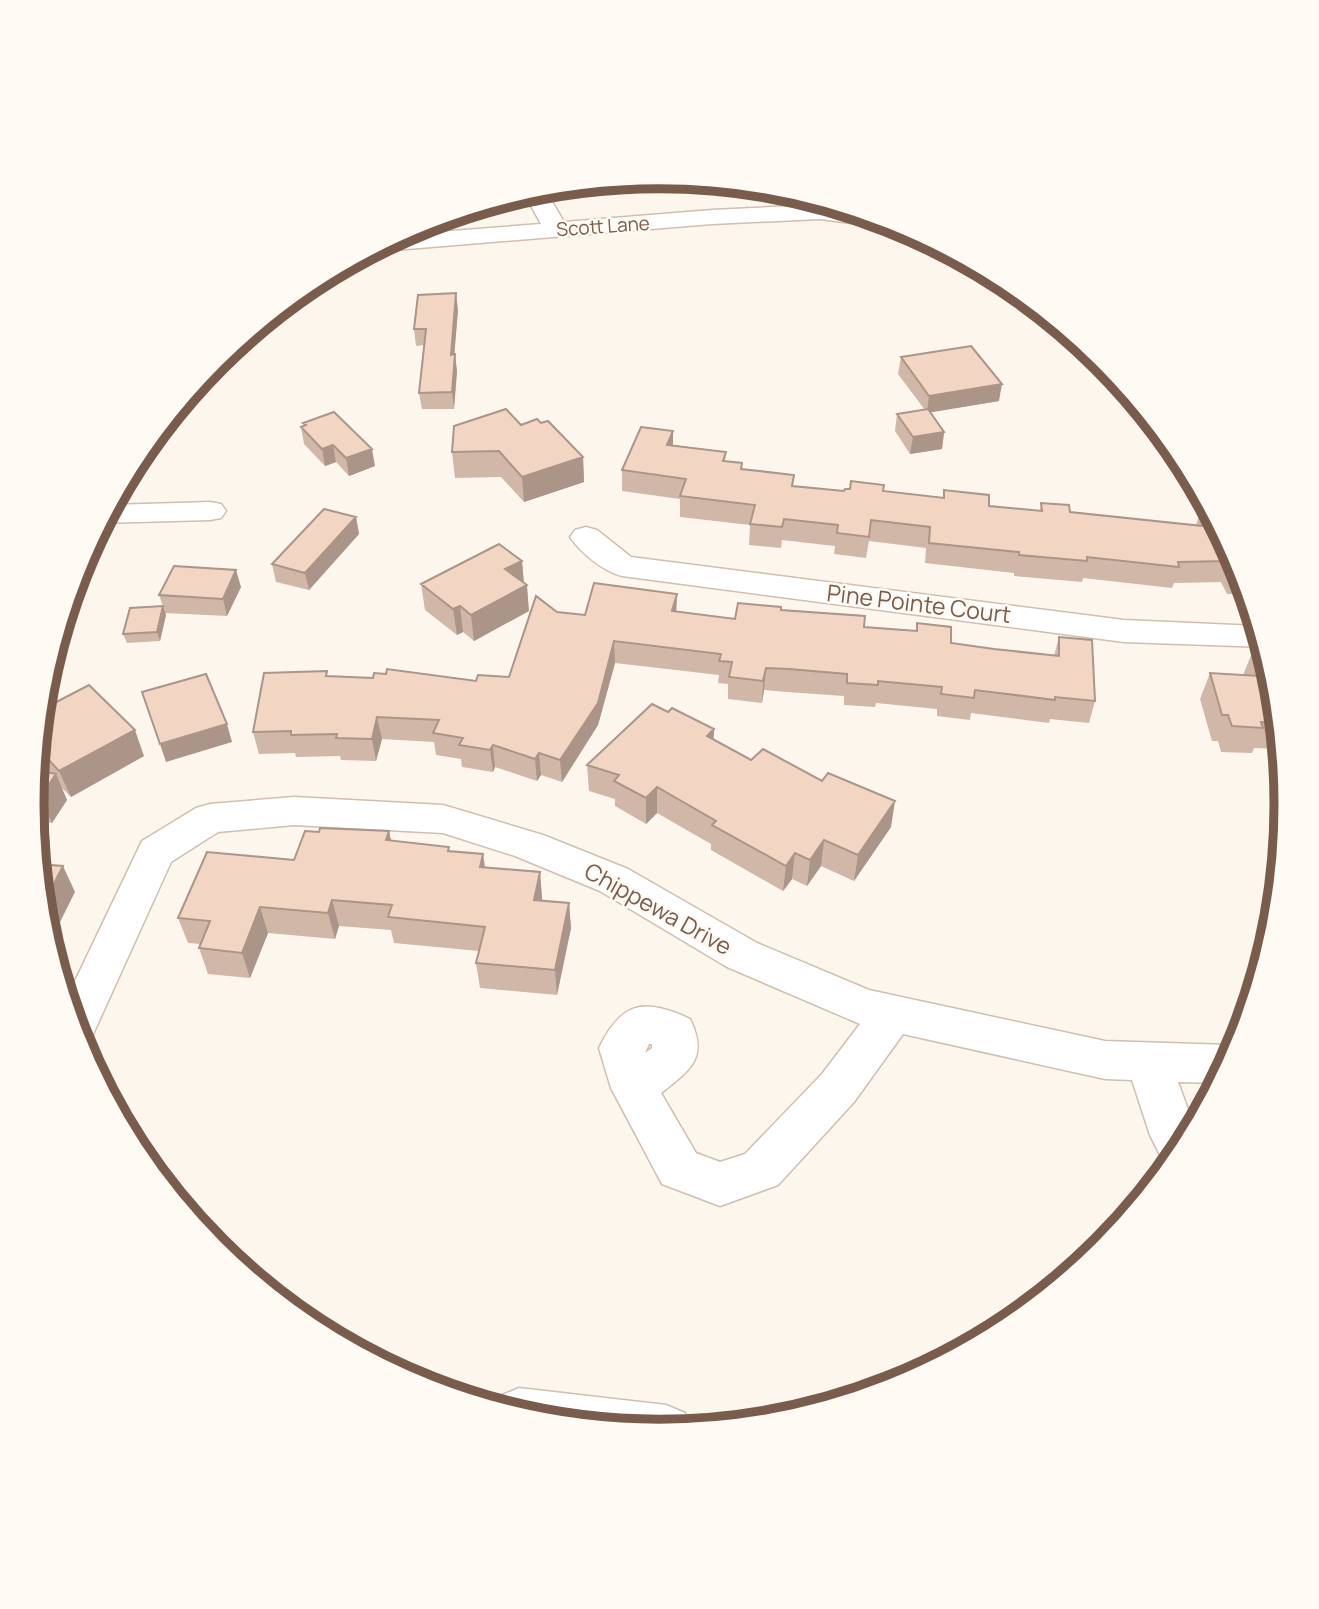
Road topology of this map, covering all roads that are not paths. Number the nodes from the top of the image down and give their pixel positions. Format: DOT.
graph roads {
  1 [pos="540,201"];
  2 [pos="824,213"];
  3 [pos="828,213"];
  4 [pos="833,214"];
  5 [pos="556,229"];
  6 [pos="411,242"];
  7 [pos="209,511"];
  8 [pos="116,515"];
  9 [pos="586,537"];
  10 [pos="1252,637"];
  11 [pos="81,1014"];
  12 [pos="893,1014"];
  13 [pos="1149,1061"];
  14 [pos="1218,1064"];
  15 [pos="634,1088"];
  16 [pos="1176,1140"];
  1 -- 5 [label="street"];
  2 -- 3 [label="street, Scott Lane"];
  2 -- 4 [label="street, Scott Lane"];
  2 -- 5 [label="street, Scott Lane"];
  5 -- 6 [label="street, Scott Lane"];
  7 -- 8 [label="street"];
  9 -- 10 [label="street, Pine Pointe Court"];
  11 -- 12 [label="street, Chippewa Drive"];
  12 -- 13 [label="street, Chippewa Drive"];
  12 -- 15 [label="street"];
  13 -- 14 [label="street, Chippewa Drive"];
  13 -- 16 [label="street"];
}
